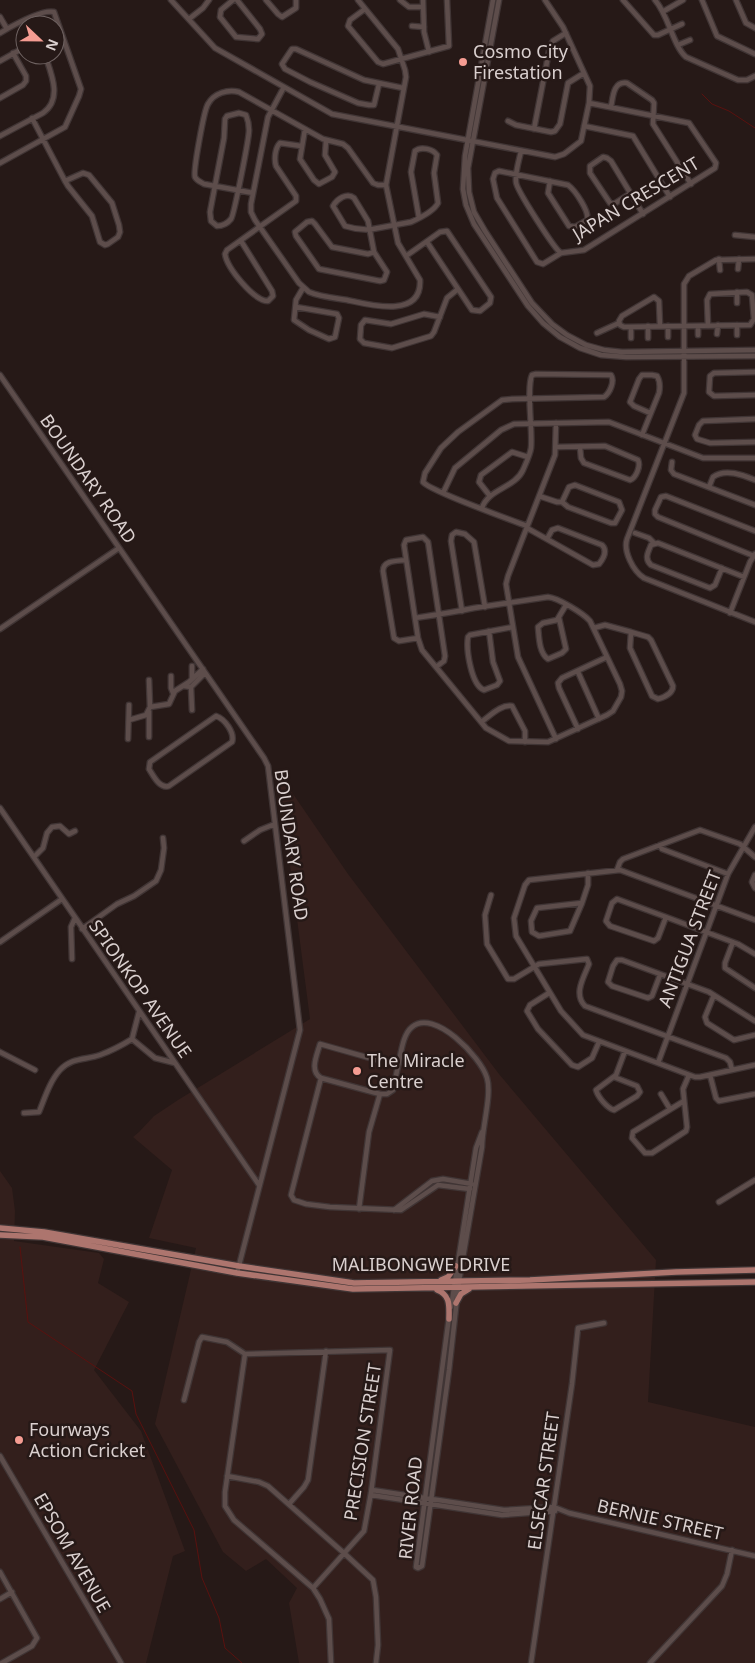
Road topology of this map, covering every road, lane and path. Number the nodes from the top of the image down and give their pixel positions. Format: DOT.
graph roads {
  1 [pos="171,0"];
  2 [pos="209,0"];
  3 [pos="235,0"];
  4 [pos="266,0"];
  5 [pos="296,0"];
  6 [pos="358,0"];
  7 [pos="400,0"];
  8 [pos="423,0"];
  9 [pos="447,0"];
  10 [pos="494,0"];
  11 [pos="499,0"];
  12 [pos="545,0"];
  13 [pos="623,0"];
  14 [pos="655,0"];
  15 [pos="683,0"];
  16 [pos="702,0"];
  17 [pos="736,0"];
  18 [pos="423,7"];
  19 [pos="365,9"];
  20 [pos="664,11"];
  21 [pos="37,15"];
  22 [pos="55,15"];
  23 [pos="0,17"];
  24 [pos="189,19"];
  25 [pos="682,24"];
  26 [pos="15,25"];
  27 [pos="412,26"];
  28 [pos="424,27"];
  29 [pos="755,28"];
  30 [pos="7,29"];
  31 [pos="672,29"];
  32 [pos="0,33"];
  33 [pos="566,33"];
  34 [pos="690,40"];
  35 [pos="65,43"];
  36 [pos="678,45"];
  37 [pos="429,52"];
  38 [pos="14,53"];
  39 [pos="755,54"];
  40 [pos="402,59"];
  41 [pos="0,60"];
  42 [pos="48,65"];
  43 [pos="584,73"];
  44 [pos="755,76"];
  45 [pos="379,84"];
  46 [pos="284,87"];
  47 [pos="403,88"];
  48 [pos="0,98"];
  49 [pos="589,103"];
  50 [pos="611,107"];
  51 [pos="270,110"];
  52 [pos="652,116"];
  53 [pos="32,118"];
  54 [pos="508,122"];
  55 [pos="584,126"];
  56 [pos="396,127"];
  57 [pos="305,129"];
  58 [pos="534,129"];
  59 [pos="0,136"];
  60 [pos="43,140"];
  61 [pos="326,141"];
  62 [pos="470,141"];
  63 [pos="301,146"];
  64 [pos="521,151"];
  65 [pos="0,163"];
  66 [pos="517,174"];
  67 [pos="65,181"];
  68 [pos="550,182"];
  69 [pos="691,184"];
  70 [pos="386,185"];
  71 [pos="215,186"];
  72 [pos="237,192"];
  73 [pos="253,193"];
  74 [pos="631,193"];
  75 [pos="670,197"];
  76 [pos="643,214"];
  77 [pos="419,218"];
  78 [pos="394,225"];
  79 [pos="260,227"];
  80 [pos="370,229"];
  81 [pos="735,235"];
  82 [pos="755,236"];
  83 [pos="241,241"];
  84 [pos="427,242"];
  85 [pos="374,252"];
  86 [pos="561,253"];
  87 [pos="406,256"];
  88 [pos="719,259"];
  89 [pos="739,259"];
  90 [pos="755,259"];
  91 [pos="720,270"];
  92 [pos="738,270"];
  93 [pos="303,288"];
  94 [pos="458,289"];
  95 [pos="737,292"];
  96 [pos="737,303"];
  97 [pos="296,307"];
  98 [pos="440,317"];
  99 [pos="619,323"];
  100 [pos="737,325"];
  101 [pos="648,326"];
  102 [pos="660,326"];
  103 [pos="668,326"];
  104 [pos="683,326"];
  105 [pos="698,326"];
  106 [pos="708,326"];
  107 [pos="718,326"];
  108 [pos="631,327"];
  109 [pos="597,333"];
  110 [pos="717,334"];
  111 [pos="698,335"];
  112 [pos="737,335"];
  113 [pos="668,337"];
  114 [pos="631,338"];
  115 [pos="648,338"];
  116 [pos="755,350"];
  117 [pos="683,354"];
  118 [pos="755,356"];
  119 [pos="755,372"];
  120 [pos="0,375"];
  121 [pos="755,396"];
  122 [pos="530,399"];
  123 [pos="650,413"];
  124 [pos="755,419"];
  125 [pos="530,423"];
  126 [pos="556,423"];
  127 [pos="642,435"];
  128 [pos="755,442"];
  129 [pos="665,444"];
  130 [pos="556,447"];
  131 [pos="580,447"];
  132 [pos="528,457"];
  133 [pos="755,458"];
  134 [pos="672,462"];
  135 [pos="755,480"];
  136 [pos="709,487"];
  137 [pos="443,493"];
  138 [pos="490,496"];
  139 [pos="539,496"];
  140 [pos="562,502"];
  141 [pos="755,505"];
  142 [pos="482,508"];
  143 [pos="527,527"];
  144 [pos="755,531"];
  145 [pos="634,533"];
  146 [pos="547,539"];
  147 [pos="654,543"];
  148 [pos="119,548"];
  149 [pos="754,555"];
  150 [pos="406,560"];
  151 [pos="722,568"];
  152 [pos="744,576"];
  153 [pos="510,604"];
  154 [pos="566,605"];
  155 [pos="485,607"];
  156 [pos="462,611"];
  157 [pos="730,613"];
  158 [pos="438,614"];
  159 [pos="415,618"];
  160 [pos="559,618"];
  161 [pos="755,622"];
  162 [pos="513,627"];
  163 [pos="594,628"];
  164 [pos="0,629"];
  165 [pos="489,632"];
  166 [pos="631,632"];
  167 [pos="418,638"];
  168 [pos="607,658"];
  169 [pos="192,666"];
  170 [pos="436,667"];
  171 [pos="204,671"];
  172 [pos="578,672"];
  173 [pos="171,676"];
  174 [pos="150,680"];
  175 [pos="193,680"];
  176 [pos="184,686"];
  177 [pos="191,687"];
  178 [pos="173,693"];
  179 [pos="129,705"];
  180 [pos="150,709"];
  181 [pos="192,710"];
  182 [pos="599,719"];
  183 [pos="129,720"];
  184 [pos="238,720"];
  185 [pos="481,722"];
  186 [pos="229,727"];
  187 [pos="578,728"];
  188 [pos="149,737"];
  189 [pos="128,739"];
  190 [pos="556,739"];
  191 [pos="525,742"];
  192 [pos="0,808"];
  193 [pos="275,824"];
  194 [pos="755,828"];
  195 [pos="75,831"];
  196 [pos="163,838"];
  197 [pos="244,840"];
  198 [pos="660,845"];
  199 [pos="743,846"];
  200 [pos="34,857"];
  201 [pos="755,857"];
  202 [pos="617,870"];
  203 [pos="588,873"];
  204 [pos="728,874"];
  205 [pos="755,875"];
  206 [pos="755,888"];
  207 [pos="491,895"];
  208 [pos="62,899"];
  209 [pos="582,903"];
  210 [pos="716,905"];
  211 [pos="666,917"];
  212 [pos="74,918"];
  213 [pos="755,920"];
  214 [pos="82,929"];
  215 [pos="706,931"];
  216 [pos="0,942"];
  217 [pos="733,942"];
  218 [pos="755,954"];
  219 [pos="72,959"];
  220 [pos="534,967"];
  221 [pos="660,974"];
  222 [pos="687,984"];
  223 [pos="755,988"];
  224 [pos="549,993"];
  225 [pos="714,995"];
  226 [pos="139,1012"];
  227 [pos="755,1021"];
  228 [pos="755,1035"];
  229 [pos="667,1036"];
  230 [pos="132,1039"];
  231 [pos="599,1042"];
  232 [pos="625,1051"];
  233 [pos="0,1052"];
  234 [pos="174,1063"];
  235 [pos="658,1063"];
  236 [pos="755,1065"];
  237 [pos="398,1066"];
  238 [pos="36,1070"];
  239 [pos="732,1070"];
  240 [pos="689,1074"];
  241 [pos="710,1075"];
  242 [pos="614,1077"];
  243 [pos="321,1078"];
  244 [pos="380,1094"];
  245 [pos="661,1094"];
  246 [pos="755,1095"];
  247 [pos="684,1101"];
  248 [pos="670,1109"];
  249 [pos="24,1113"];
  250 [pos="755,1180"];
  251 [pos="259,1185"];
  252 [pos="473,1186"];
  253 [pos="719,1202"];
  254 [pos="359,1209"];
  255 [pos="0,1228"];
  256 [pos="19,1232"];
  257 [pos="28,1232"];
  258 [pos="0,1234"];
  259 [pos="239,1266"];
  260 [pos="456,1266"];
  261 [pos="755,1270"];
  262 [pos="237,1273"];
  263 [pos="461,1274"];
  264 [pos="470,1281"];
  265 [pos="755,1282"];
  266 [pos="432,1285"];
  267 [pos="456,1285"];
  268 [pos="474,1288"];
  269 [pos="456,1303"];
  270 [pos="449,1319"];
  271 [pos="604,1323"];
  272 [pos="326,1351"];
  273 [pos="245,1354"];
  274 [pos="184,1400"];
  275 [pos="438,1450"];
  276 [pos="0,1456"];
  277 [pos="227,1476"];
  278 [pos="426,1488"];
  279 [pos="372,1490"];
  280 [pos="371,1495"];
  281 [pos="415,1497"];
  282 [pos="424,1498"];
  283 [pos="436,1500"];
  284 [pos="430,1502"];
  285 [pos="289,1504"];
  286 [pos="423,1504"];
  287 [pos="554,1506"];
  288 [pos="559,1510"];
  289 [pos="553,1512"];
  290 [pos="732,1550"];
  291 [pos="345,1554"];
  292 [pos="755,1556"];
  293 [pos="0,1572"];
  294 [pos="313,1588"];
  295 [pos="12,1592"];
  296 [pos="0,1599"];
  297 [pos="2,1663"];
  298 [pos="121,1663"];
  299 [pos="330,1663"];
  300 [pos="376,1663"];
  301 [pos="531,1663"];
  302 [pos="650,1663"];
  1 -- 24 [label="street"];
  2 -- 24 [label="street"];
  3 -- 3 [label="street"];
  4 -- 5 [label="street"];
  6 -- 19 [label="street"];
  7 -- 18 [label="street"];
  8 -- 18 [label="street"];
  9 -- 37 [label="street"];
  10 -- 62 [label="street"];
  11 -- 62 [label="street"];
  12 -- 33 [label="street"];
  13 -- 31 [label="street"];
  14 -- 20 [label="street"];
  15 -- 20 [label="street"];
  16 -- 39 [label="street"];
  17 -- 29 [label="street"];
  18 -- 28 [label="street"];
  19 -- 40 [label="street"];
  19 -- 40 [label="street"];
  20 -- 31 [label="street"];
  21 -- 22 [label="street"];
  23 -- 30 [label="street"];
  24 -- 46 [label="street"];
  25 -- 31 [label="street"];
  26 -- 30 [label="street"];
  27 -- 28 [label="street"];
  28 -- 37 [label="street"];
  30 -- 32 [label="street"];
  31 -- 36 [label="street"];
  33 -- 43 [label="street"];
  33 -- 58 [label="street"];
  34 -- 36 [label="street"];
  35 -- 60 [label="street"];
  36 -- 44 [label="street"];
  37 -- 40 [label="street"];
  38 -- 41 [label="street"];
  38 -- 48 [label="street"];
  40 -- 47 [label="street"];
  42 -- 53 [label="street"];
  43 -- 49 [label="street"];
  43 -- 58 [label="street"];
  45 -- 45 [label="street"];
  45 -- 47 [label="street"];
  46 -- 51 [label="street"];
  46 -- 56 [label="street"];
  47 -- 56 [label="street"];
  49 -- 50 [label="street, JAPAN CRESCENT"];
  49 -- 55 [label="street"];
  50 -- 52 [label="street, JAPAN CRESCENT"];
  50 -- 52 [label="street"];
  51 -- 57 [label="street"];
  51 -- 71 [label="street"];
  51 -- 73 [label="street"];
  52 -- 69 [label="street"];
  52 -- 69 [label="street, JAPAN CRESCENT"];
  53 -- 59 [label="street"];
  53 -- 60 [label="street"];
  54 -- 58 [label="street"];
  55 -- 64 [label="street"];
  55 -- 75 [label="street"];
  56 -- 62 [label="street"];
  56 -- 70 [label="street"];
  57 -- 61 [label="street"];
  57 -- 63 [label="street"];
  60 -- 65 [label="street"];
  60 -- 67 [label="street"];
  61 -- 63 [label="street"];
  61 -- 70 [label="street"];
  62 -- 64 [label="street"];
  62 -- 117 [label="street"];
  63 -- 79 [label="street"];
  64 -- 66 [label="street, JAPAN CRESCENT"];
  66 -- 68 [label="street"];
  66 -- 86 [label="street, JAPAN CRESCENT"];
  66 -- 86 [label="street"];
  67 -- 67 [label="street"];
  68 -- 68 [label="street"];
  69 -- 75 [label="street, JAPAN CRESCENT"];
  70 -- 78 [label="street"];
  71 -- 72 [label="street"];
  71 -- 72 [label="street"];
  71 -- 72 [label="street"];
  72 -- 73 [label="street"];
  73 -- 79 [label="street"];
  74 -- 74 [label="street"];
  74 -- 76 [label="street"];
  75 -- 76 [label="street, JAPAN CRESCENT"];
  76 -- 86 [label="street, JAPAN CRESCENT"];
  77 -- 77 [label="street"];
  77 -- 78 [label="street"];
  78 -- 80 [label="street"];
  78 -- 87 [label="street"];
  79 -- 83 [label="street"];
  79 -- 93 [label="street"];
  80 -- 80 [label="street"];
  80 -- 85 [label="street"];
  81 -- 82 [label="street"];
  83 -- 83 [label="street"];
  84 -- 87 [label="street"];
  84 -- 94 [label="street"];
  84 -- 94 [label="street"];
  85 -- 85 [label="street"];
  87 -- 93 [label="street"];
  88 -- 89 [label="street"];
  88 -- 91 [label="street"];
  88 -- 104 [label="street"];
  89 -- 90 [label="street"];
  89 -- 92 [label="street"];
  93 -- 97 [label="street"];
  94 -- 98 [label="street"];
  95 -- 96 [label="street"];
  95 -- 100 [label="street"];
  95 -- 106 [label="street"];
  97 -- 97 [label="street"];
  98 -- 98 [label="street"];
  99 -- 102 [label="street"];
  99 -- 108 [label="street"];
  99 -- 109 [label="street"];
  100 -- 107 [label="street"];
  100 -- 112 [label="street"];
  101 -- 102 [label="street"];
  101 -- 108 [label="street"];
  101 -- 115 [label="street"];
  102 -- 103 [label="street"];
  103 -- 104 [label="street"];
  103 -- 113 [label="street"];
  104 -- 105 [label="street"];
  104 -- 117 [label="street"];
  105 -- 106 [label="street"];
  105 -- 111 [label="street"];
  106 -- 107 [label="street"];
  107 -- 110 [label="street"];
  108 -- 114 [label="street"];
  116 -- 117 [label="street"];
  117 -- 118 [label="street"];
  117 -- 129 [label="street"];
  119 -- 121 [label="street"];
  120 -- 148 [label="street, BOUNDARY ROAD"];
  122 -- 122 [label="street"];
  122 -- 125 [label="street"];
  122 -- 137 [label="street"];
  123 -- 123 [label="street"];
  123 -- 127 [label="street"];
  124 -- 128 [label="street"];
  125 -- 126 [label="street"];
  125 -- 132 [label="street"];
  125 -- 137 [label="street"];
  126 -- 127 [label="street"];
  126 -- 130 [label="street"];
  127 -- 129 [label="street"];
  129 -- 133 [label="street"];
  129 -- 157 [label="street"];
  130 -- 131 [label="street"];
  130 -- 139 [label="street"];
  131 -- 131 [label="street"];
  132 -- 138 [label="street"];
  132 -- 138 [label="street"];
  134 -- 136 [label="street"];
  135 -- 136 [label="street"];
  136 -- 141 [label="street"];
  137 -- 142 [label="street"];
  138 -- 142 [label="street"];
  139 -- 140 [label="street"];
  139 -- 143 [label="street"];
  140 -- 140 [label="street"];
  142 -- 143 [label="street"];
  143 -- 146 [label="street"];
  143 -- 153 [label="street"];
  144 -- 149 [label="street"];
  145 -- 147 [label="street"];
  146 -- 146 [label="street"];
  147 -- 151 [label="street"];
  147 -- 151 [label="street"];
  148 -- 164 [label="street"];
  148 -- 171 [label="street, BOUNDARY ROAD"];
  149 -- 152 [label="street"];
  150 -- 158 [label="street"];
  150 -- 159 [label="street"];
  150 -- 167 [label="street"];
  151 -- 152 [label="street"];
  152 -- 157 [label="street"];
  153 -- 154 [label="street"];
  153 -- 155 [label="street"];
  153 -- 162 [label="street"];
  154 -- 160 [label="street"];
  154 -- 163 [label="street"];
  155 -- 156 [label="street"];
  155 -- 156 [label="street"];
  156 -- 158 [label="street"];
  157 -- 161 [label="street"];
  158 -- 159 [label="street"];
  158 -- 170 [label="street"];
  159 -- 167 [label="street"];
  160 -- 160 [label="street"];
  162 -- 165 [label="street"];
  162 -- 190 [label="street"];
  163 -- 166 [label="street"];
  163 -- 168 [label="street"];
  165 -- 165 [label="street"];
  166 -- 166 [label="street"];
  167 -- 170 [label="street"];
  168 -- 172 [label="street"];
  168 -- 182 [label="street"];
  169 -- 175 [label="street"];
  170 -- 185 [label="street"];
  171 -- 175 [label="street"];
  171 -- 184 [label="street, BOUNDARY ROAD"];
  172 -- 182 [label="street"];
  172 -- 187 [label="street"];
  173 -- 178 [label="street"];
  174 -- 180 [label="street"];
  175 -- 176 [label="street"];
  175 -- 177 [label="street"];
  176 -- 177 [label="street"];
  176 -- 178 [label="street"];
  177 -- 181 [label="street"];
  178 -- 180 [label="street"];
  179 -- 183 [label="street"];
  180 -- 183 [label="street"];
  180 -- 188 [label="street"];
  182 -- 187 [label="street"];
  183 -- 189 [label="street"];
  184 -- 186 [label="street"];
  184 -- 193 [label="street, BOUNDARY ROAD"];
  185 -- 191 [label="street"];
  185 -- 191 [label="street"];
  186 -- 186 [label="street"];
  187 -- 190 [label="street"];
  190 -- 191 [label="street"];
  192 -- 200 [label="street, SPIONKOP AVENUE"];
  193 -- 197 [label="street"];
  193 -- 251 [label="street, BOUNDARY ROAD"];
  194 -- 199 [label="street, ANTIGUA STREET"];
  195 -- 200 [label="street"];
  196 -- 214 [label="street"];
  198 -- 199 [label="street"];
  198 -- 202 [label="street"];
  198 -- 204 [label="street"];
  199 -- 201 [label="street"];
  199 -- 204 [label="street, ANTIGUA STREET"];
  200 -- 208 [label="street, SPIONKOP AVENUE"];
  202 -- 203 [label="street"];
  202 -- 210 [label="street"];
  203 -- 209 [label="street"];
  203 -- 220 [label="street"];
  204 -- 210 [label="street, ANTIGUA STREET"];
  205 -- 206 [label="street"];
  207 -- 220 [label="street"];
  208 -- 212 [label="street, SPIONKOP AVENUE"];
  208 -- 216 [label="street"];
  209 -- 209 [label="street"];
  210 -- 213 [label="street"];
  210 -- 215 [label="street, ANTIGUA STREET"];
  211 -- 211 [label="street"];
  211 -- 215 [label="street"];
  212 -- 214 [label="street, SPIONKOP AVENUE"];
  212 -- 219 [label="street"];
  214 -- 226 [label="street, SPIONKOP AVENUE"];
  215 -- 217 [label="street"];
  215 -- 222 [label="street, ANTIGUA STREET"];
  217 -- 218 [label="street"];
  217 -- 223 [label="street"];
  220 -- 224 [label="street"];
  220 -- 229 [label="street"];
  221 -- 221 [label="street"];
  221 -- 222 [label="street"];
  222 -- 225 [label="street"];
  222 -- 229 [label="street, ANTIGUA STREET"];
  224 -- 231 [label="street"];
  224 -- 231 [label="street"];
  225 -- 227 [label="street"];
  225 -- 228 [label="street"];
  226 -- 230 [label="street"];
  226 -- 234 [label="street, SPIONKOP AVENUE"];
  229 -- 235 [label="street, ANTIGUA STREET"];
  229 -- 239 [label="street"];
  230 -- 234 [label="street"];
  230 -- 249 [label="street"];
  231 -- 232 [label="street"];
  232 -- 235 [label="street"];
  232 -- 242 [label="street"];
  233 -- 238 [label="street"];
  234 -- 251 [label="street, SPIONKOP AVENUE"];
  235 -- 240 [label="street"];
  236 -- 239 [label="street"];
  237 -- 243 [label="street"];
  237 -- 244 [label="street"];
  237 -- 252 [label="street"];
  239 -- 241 [label="street"];
  240 -- 241 [label="street"];
  240 -- 247 [label="street"];
  241 -- 246 [label="street"];
  242 -- 242 [label="street"];
  243 -- 244 [label="street"];
  243 -- 254 [label="street"];
  244 -- 254 [label="street"];
  245 -- 248 [label="street"];
  247 -- 248 [label="street"];
  247 -- 248 [label="street"];
  250 -- 253 [label="street"];
  251 -- 259 [label="street, BOUNDARY ROAD"];
  252 -- 254 [label="street"];
  252 -- 260 [label="street, RIVER ROAD"];
  252 -- 263 [label="street, RIVER ROAD"];
  255 -- 256 [label="main road, MALIBONGWE DRIVE"];
  256 -- 257 [label="main road, MALIBONGWE DRIVE"];
  256 -- 258 [label="main road, MALIBONGWE DRIVE"];
  257 -- 259 [label="main road, MALIBONGWE DRIVE"];
  257 -- 262 [label="main road, MALIBONGWE DRIVE"];
  259 -- 262 [label="street, BOUNDARY ROAD"];
  259 -- 266 [label="main road, MALIBONGWE DRIVE"];
  260 -- 266 [label="main road"];
  260 -- 267 [label="street, RIVER ROAD"];
  261 -- 264 [label="main road, MALIBONGWE DRIVE"];
  262 -- 266 [label="main road, MALIBONGWE DRIVE"];
  263 -- 264 [label="main road"];
  263 -- 267 [label="street, RIVER ROAD"];
  264 -- 267 [label="main road, MALIBONGWE DRIVE"];
  265 -- 268 [label="main road, MALIBONGWE DRIVE"];
  266 -- 267 [label="main road, MALIBONGWE DRIVE"];
  266 -- 270 [label="main road"];
  267 -- 268 [label="main road, MALIBONGWE DRIVE"];
  267 -- 269 [label="street, RIVER ROAD"];
  267 -- 270 [label="street, RIVER ROAD"];
  268 -- 269 [label="main road"];
  269 -- 275 [label="street, RIVER ROAD"];
  270 -- 278 [label="street, RIVER ROAD"];
  271 -- 287 [label="street, ELSECAR STREET"];
  272 -- 273 [label="street"];
  272 -- 279 [label="street, PRECISION STREET"];
  272 -- 285 [label="street"];
  273 -- 274 [label="street"];
  273 -- 277 [label="street"];
  275 -- 283 [label="street"];
  275 -- 284 [label="street, RIVER ROAD"];
  276 -- 298 [label="street, EPSOM AVENUE"];
  277 -- 285 [label="street"];
  277 -- 294 [label="street"];
  278 -- 281 [label="street"];
  278 -- 282 [label="street, RIVER ROAD"];
  279 -- 280 [label="street, PRECISION STREET"];
  279 -- 281 [label="street"];
  280 -- 286 [label="street"];
  280 -- 291 [label="street, PRECISION STREET"];
  281 -- 282 [label="street"];
  282 -- 284 [label="street"];
  282 -- 286 [label="street, RIVER ROAD"];
  283 -- 284 [label="street"];
  283 -- 287 [label="street"];
  284 -- 286 [label="street"];
  284 -- 286 [label="street, RIVER ROAD"];
  284 -- 289 [label="street"];
  285 -- 291 [label="street"];
  287 -- 288 [label="street, BERNIE STREET"];
  287 -- 289 [label="street, ELSECAR STREET"];
  288 -- 289 [label="street"];
  288 -- 290 [label="street, BERNIE STREET"];
  289 -- 301 [label="street, ELSECAR STREET"];
  290 -- 292 [label="street, BERNIE STREET"];
  290 -- 302 [label="street"];
  291 -- 294 [label="street, PRECISION STREET"];
  291 -- 300 [label="street"];
  293 -- 295 [label="street"];
  294 -- 299 [label="street"];
  295 -- 296 [label="street"];
  295 -- 297 [label="street"];
}
